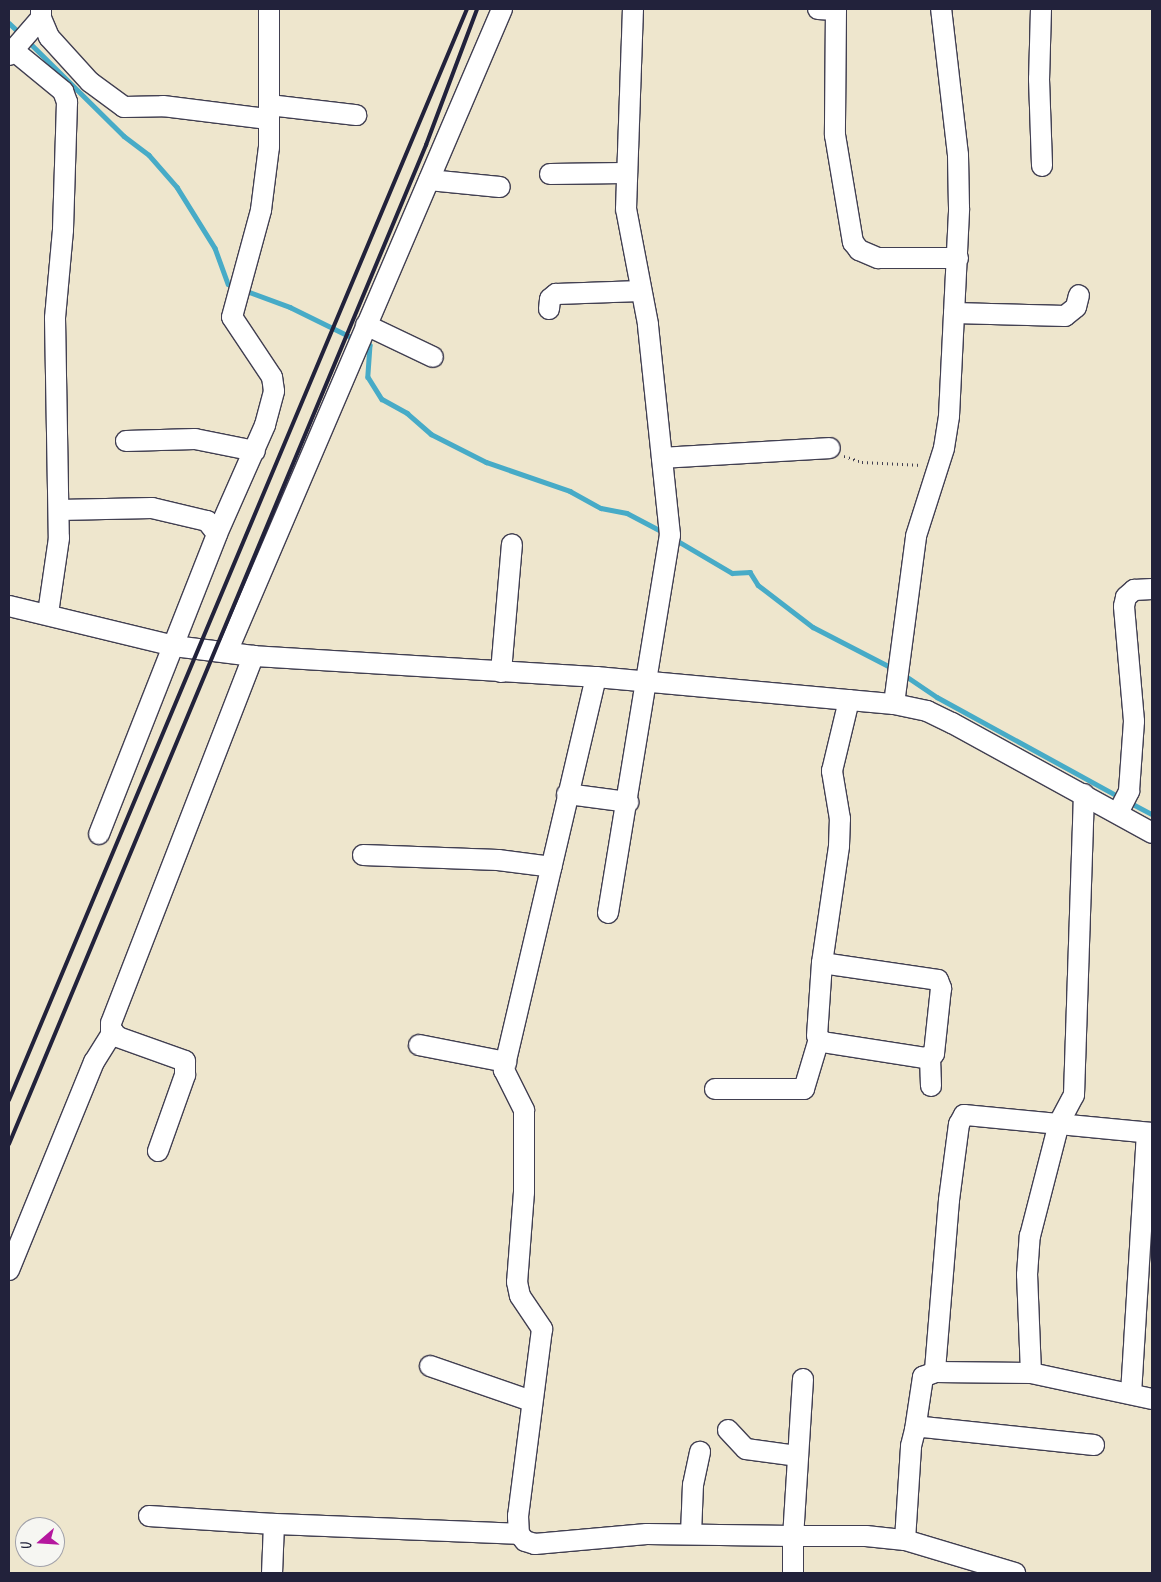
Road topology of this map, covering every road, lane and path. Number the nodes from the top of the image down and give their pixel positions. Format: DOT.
graph roads {
  1 [pos="269,9"];
  2 [pos="502,9"];
  3 [pos="633,9"];
  4 [pos="830,9"];
  5 [pos="941,9"];
  6 [pos="1042,9"];
  7 [pos="38,18"];
  8 [pos="11,53"];
  9 [pos="269,112"];
  10 [pos="356,115"];
  11 [pos="1042,166"];
  12 [pos="625,173"];
  13 [pos="550,174"];
  14 [pos="430,180"];
  15 [pos="500,187"];
  16 [pos="958,258"];
  17 [pos="641,291"];
  18 [pos="1079,295"];
  19 [pos="550,309"];
  20 [pos="954,313"];
  21 [pos="365,328"];
  22 [pos="433,357"];
  23 [pos="126,442"];
  24 [pos="830,448"];
  25 [pos="255,450"];
  26 [pos="662,458"];
  27 [pos="939,465"];
  28 [pos="59,510"];
  29 [pos="217,534"];
  30 [pos="512,544"];
  31 [pos="1152,589"];
  32 [pos="9,606"];
  33 [pos="48,613"];
  34 [pos="174,646"];
  35 [pos="227,652"];
  36 [pos="254,656"];
  37 [pos="501,672"];
  38 [pos="596,677"];
  39 [pos="646,681"];
  40 [pos="849,700"];
  41 [pos="894,704"];
  42 [pos="567,794"];
  43 [pos="1084,794"];
  44 [pos="628,802"];
  45 [pos="1122,803"];
  46 [pos="1152,833"];
  47 [pos="99,834"];
  48 [pos="363,855"];
  49 [pos="552,867"];
  50 [pos="608,913"];
  51 [pos="822,963"];
  52 [pos="112,1032"];
  53 [pos="819,1039"];
  54 [pos="418,1045"];
  55 [pos="930,1057"];
  56 [pos="506,1062"];
  57 [pos="931,1086"];
  58 [pos="715,1088"];
  59 [pos="1060,1123"];
  60 [pos="1149,1133"];
  61 [pos="158,1151"];
  62 [pos="9,1270"];
  63 [pos="430,1366"];
  64 [pos="935,1372"];
  65 [pos="1031,1373"];
  66 [pos="803,1379"];
  67 [pos="1131,1394"];
  68 [pos="1152,1399"];
  69 [pos="531,1401"];
  70 [pos="728,1430"];
  71 [pos="915,1430"];
  72 [pos="1094,1445"];
  73 [pos="700,1452"];
  74 [pos="797,1456"];
  75 [pos="149,1516"];
  76 [pos="274,1524"];
  77 [pos="520,1534"];
  78 [pos="691,1534"];
  79 [pos="793,1536"];
  80 [pos="905,1540"];
  81 [pos="272,1573"];
  82 [pos="793,1573"];
  83 [pos="1015,1573"];
  1 -- 9 [label="street"];
  2 -- 14 [label="street"];
  3 -- 12 [label="street"];
  4 -- 16 [label="street"];
  5 -- 16 [label="street"];
  6 -- 11 [label="street"];
  7 -- 8 [label="street"];
  7 -- 9 [label="street"];
  8 -- 28 [label="street"];
  9 -- 10 [label="street"];
  9 -- 25 [label="street"];
  12 -- 13 [label="street"];
  12 -- 17 [label="street"];
  14 -- 15 [label="street"];
  14 -- 21 [label="street"];
  16 -- 20 [label="street"];
  17 -- 19 [label="street"];
  17 -- 26 [label="street"];
  18 -- 20 [label="street"];
  20 -- 27 [label="street"];
  21 -- 22 [label="street"];
  21 -- 35 [label="street"];
  23 -- 25 [label="street"];
  24 -- 26 [label="street"];
  24 -- 27 [label="path"];
  25 -- 29 [label="street"];
  26 -- 39 [label="street"];
  27 -- 41 [label="street"];
  28 -- 29 [label="street"];
  28 -- 33 [label="street"];
  29 -- 34 [label="street"];
  30 -- 37 [label="street"];
  31 -- 45 [label="street"];
  32 -- 33 [label="street"];
  33 -- 34 [label="street"];
  34 -- 35 [label="street"];
  34 -- 47 [label="street"];
  35 -- 36 [label="street"];
  36 -- 37 [label="street"];
  36 -- 52 [label="street"];
  37 -- 38 [label="street"];
  38 -- 39 [label="street"];
  38 -- 42 [label="street"];
  39 -- 40 [label="street"];
  39 -- 44 [label="street"];
  40 -- 41 [label="street"];
  40 -- 51 [label="street"];
  41 -- 43 [label="street"];
  42 -- 44 [label="street"];
  42 -- 49 [label="street"];
  43 -- 45 [label="street"];
  43 -- 59 [label="street"];
  44 -- 50 [label="street"];
  45 -- 46 [label="street"];
  48 -- 49 [label="street"];
  49 -- 56 [label="street"];
  51 -- 53 [label="street"];
  51 -- 55 [label="street"];
  52 -- 61 [label="street"];
  52 -- 62 [label="street"];
  53 -- 55 [label="street"];
  53 -- 58 [label="street"];
  54 -- 56 [label="street"];
  55 -- 57 [label="street"];
  56 -- 69 [label="street"];
  59 -- 60 [label="street"];
  59 -- 64 [label="street"];
  59 -- 65 [label="street"];
  60 -- 67 [label="street"];
  63 -- 69 [label="street"];
  64 -- 65 [label="street"];
  64 -- 71 [label="street"];
  65 -- 67 [label="street"];
  66 -- 74 [label="street"];
  67 -- 68 [label="street"];
  69 -- 77 [label="street"];
  70 -- 74 [label="street"];
  71 -- 72 [label="street"];
  71 -- 80 [label="street"];
  73 -- 78 [label="street"];
  74 -- 79 [label="street"];
  75 -- 76 [label="street"];
  76 -- 77 [label="street"];
  76 -- 81 [label="street"];
  77 -- 78 [label="street"];
  78 -- 79 [label="street"];
  79 -- 80 [label="street"];
  79 -- 82 [label="street"];
  80 -- 83 [label="street"];
}
